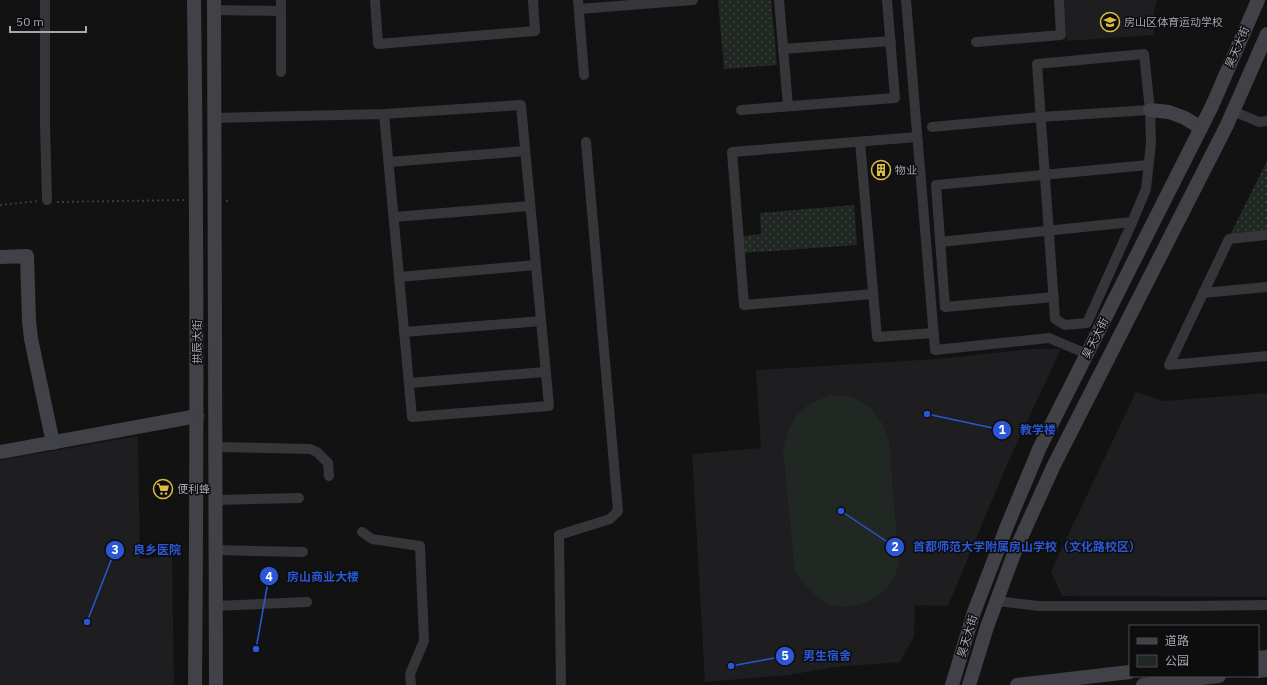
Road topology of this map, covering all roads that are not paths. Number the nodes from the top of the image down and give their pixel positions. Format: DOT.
graph roads {
  1 [pos="45,0"];
  2 [pos="194,0"];
  3 [pos="281,0"];
  4 [pos="375,0"];
  5 [pos="532,0"];
  6 [pos="693,0"];
  7 [pos="779,0"];
  8 [pos="887,0"];
  9 [pos="906,0"];
  10 [pos="1059,0"];
  11 [pos="1258,0"];
  12 [pos="578,4"];
  13 [pos="214,5"];
  14 [pos="281,11"];
  15 [pos="1267,34"];
  16 [pos="891,42"];
  17 [pos="976,42"];
  18 [pos="783,49"];
  19 [pos="281,72"];
  20 [pos="584,75"];
  21 [pos="788,106"];
  22 [pos="741,110"];
  23 [pos="1150,110"];
  24 [pos="1233,111"];
  25 [pos="384,114"];
  26 [pos="1040,117"];
  27 [pos="214,118"];
  28 [pos="1267,121"];
  29 [pos="932,127"];
  30 [pos="1201,128"];
  31 [pos="917,137"];
  32 [pos="586,142"];
  33 [pos="860,142"];
  34 [pos="526,151"];
  35 [pos="388,162"];
  36 [pos="1148,165"];
  37 [pos="1045,175"];
  38 [pos="47,200"];
  39 [pos="530,206"];
  40 [pos="394,217"];
  41 [pos="1132,222"];
  42 [pos="1049,231"];
  43 [pos="1267,235"];
  44 [pos="940,242"];
  45 [pos="0,256"];
  46 [pos="536,265"];
  47 [pos="399,277"];
  48 [pos="1267,287"];
  49 [pos="1203,293"];
  50 [pos="873,294"];
  51 [pos="1054,297"];
  52 [pos="541,321"];
  53 [pos="404,332"];
  54 [pos="934,333"];
  55 [pos="1087,354"];
  56 [pos="1267,356"];
  57 [pos="545,372"];
  58 [pos="409,383"];
  59 [pos="197,416"];
  60 [pos="53,443"];
  61 [pos="215,447"];
  62 [pos="0,452"];
  63 [pos="329,476"];
  64 [pos="299,498"];
  65 [pos="215,500"];
  66 [pos="362,532"];
  67 [pos="215,550"];
  68 [pos="303,552"];
  69 [pos="997,601"];
  70 [pos="307,602"];
  71 [pos="1267,605"];
  72 [pos="215,606"];
  73 [pos="1129,672"];
  74 [pos="1211,677"];
  75 [pos="195,685"];
  76 [pos="216,685"];
  77 [pos="411,685"];
  78 [pos="561,685"];
  79 [pos="952,685"];
  80 [pos="969,685"];
  81 [pos="1017,685"];
  82 [pos="1143,685"];
  1 -- 38 [label="street"];
  2 -- 59 [label="street, 拱辰大街"];
  3 -- 14 [label="street"];
  4 -- 5 [label="street"];
  6 -- 12 [label="street"];
  7 -- 18 [label="street"];
  8 -- 16 [label="street"];
  9 -- 31 [label="street"];
  10 -- 17 [label="street"];
  11 -- 30 [label="street, 昊天大街"];
  12 -- 20 [label="street"];
  13 -- 14 [label="street"];
  13 -- 27 [label="street, 拱辰大街"];
  14 -- 19 [label="street"];
  15 -- 24 [label="street, 昊天大街"];
  16 -- 18 [label="street"];
  16 -- 21 [label="street"];
  18 -- 21 [label="street"];
  21 -- 22 [label="street"];
  23 -- 26 [label="street"];
  23 -- 26 [label="street"];
  23 -- 30 [label="street"];
  23 -- 36 [label="street"];
  24 -- 28 [label="street"];
  24 -- 69 [label="street, 昊天大街"];
  25 -- 27 [label="street"];
  25 -- 34 [label="street"];
  25 -- 35 [label="street"];
  26 -- 29 [label="street"];
  26 -- 37 [label="street"];
  27 -- 61 [label="street, 拱辰大街"];
  30 -- 55 [label="street, 昊天大街"];
  31 -- 33 [label="street"];
  31 -- 54 [label="street"];
  32 -- 78 [label="street"];
  33 -- 50 [label="street"];
  33 -- 50 [label="street"];
  34 -- 35 [label="street"];
  34 -- 39 [label="street"];
  35 -- 40 [label="street"];
  36 -- 37 [label="street"];
  36 -- 41 [label="street"];
  37 -- 42 [label="street"];
  37 -- 44 [label="street"];
  39 -- 40 [label="street"];
  39 -- 46 [label="street"];
  40 -- 47 [label="street"];
  41 -- 42 [label="street"];
  41 -- 51 [label="street"];
  42 -- 44 [label="street"];
  42 -- 51 [label="street"];
  43 -- 49 [label="street"];
  44 -- 51 [label="street"];
  45 -- 60 [label="street"];
  46 -- 47 [label="street"];
  46 -- 52 [label="street"];
  47 -- 53 [label="street"];
  48 -- 49 [label="street"];
  49 -- 56 [label="street"];
  50 -- 54 [label="street"];
  52 -- 53 [label="street"];
  52 -- 57 [label="street"];
  53 -- 58 [label="street"];
  54 -- 55 [label="street"];
  55 -- 79 [label="street, 昊天大街"];
  57 -- 58 [label="street"];
  57 -- 58 [label="street"];
  59 -- 60 [label="street"];
  59 -- 75 [label="street, 拱辰大街"];
  60 -- 62 [label="street"];
  61 -- 63 [label="street"];
  61 -- 65 [label="street, 拱辰大街"];
  64 -- 65 [label="street"];
  65 -- 67 [label="street, 拱辰大街"];
  66 -- 77 [label="street"];
  67 -- 68 [label="street"];
  67 -- 72 [label="street, 拱辰大街"];
  69 -- 71 [label="street"];
  69 -- 80 [label="street, 昊天大街"];
  70 -- 72 [label="street"];
  72 -- 76 [label="street, 拱辰大街"];
  73 -- 81 [label="street"];
  74 -- 82 [label="street"];
}
